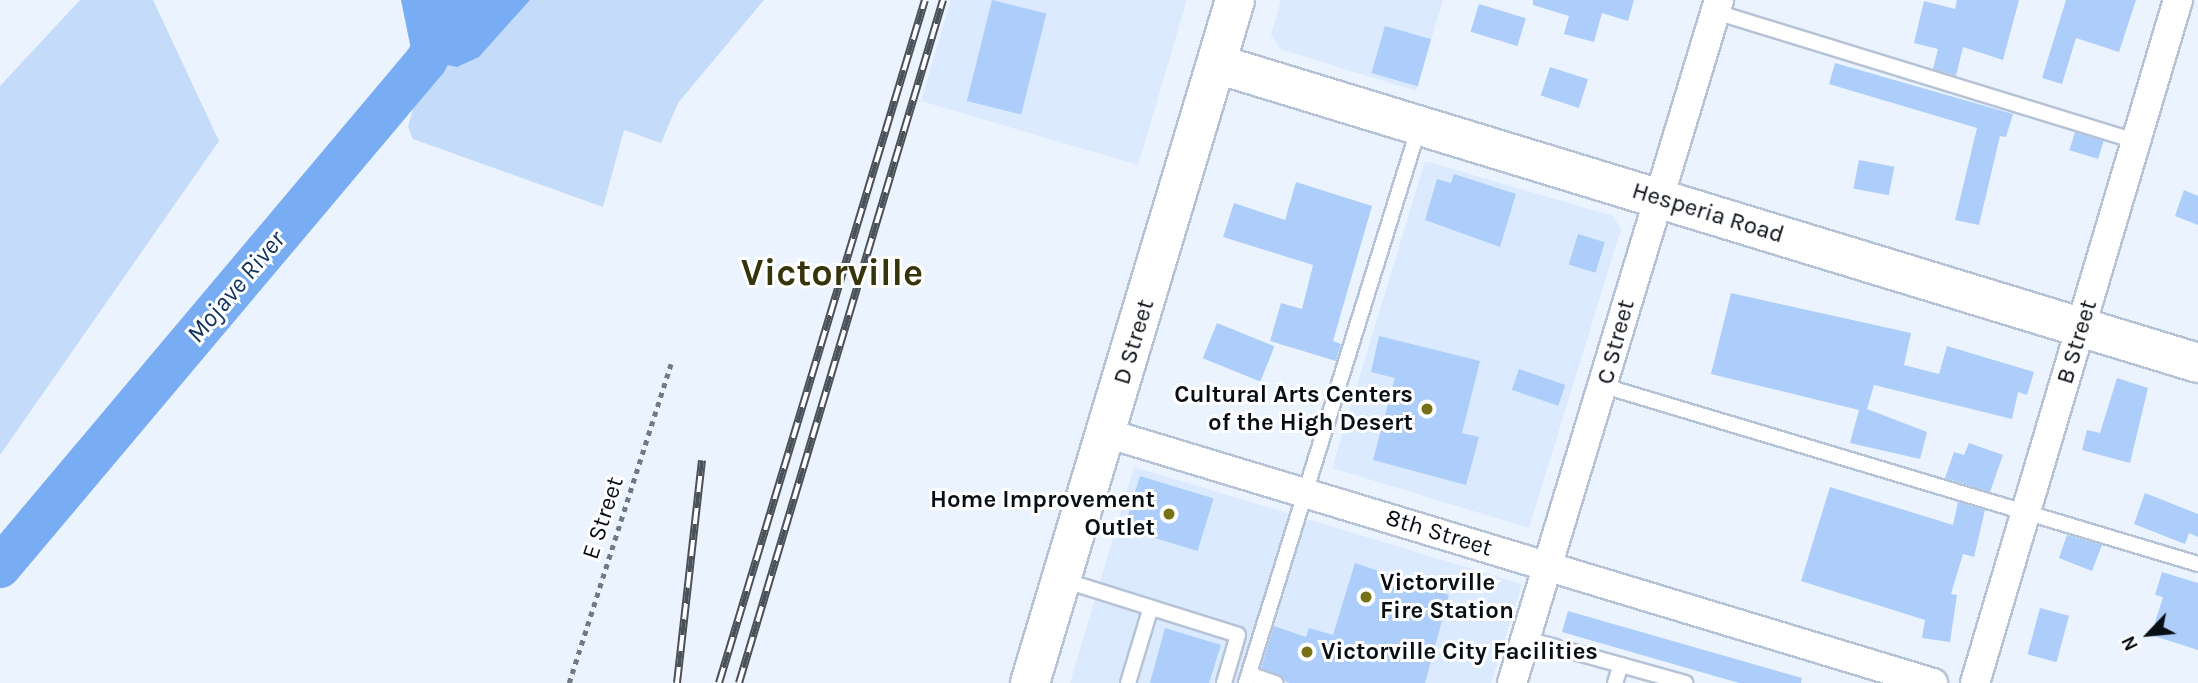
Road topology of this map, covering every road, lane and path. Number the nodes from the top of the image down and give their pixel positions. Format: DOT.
graph roads {
  1 [pos="1235,0"];
  2 [pos="2178,0"];
  3 [pos="1717,6"];
  4 [pos="1217,64"];
  5 [pos="1420,125"];
  6 [pos="2136,141"];
  7 [pos="1655,197"];
  8 [pos="2082,328"];
  9 [pos="2198,363"];
  10 [pos="671,364"];
  11 [pos="1604,386"];
  12 [pos="1106,433"];
  13 [pos="1308,494"];
  14 [pos="2024,512"];
  15 [pos="2198,564"];
  16 [pos="1549,566"];
  17 [pos="1061,580"];
  18 [pos="1150,610"];
  19 [pos="1526,639"];
  20 [pos="1621,665"];
  21 [pos="1247,678"];
  22 [pos="569,683"];
  23 [pos="1030,683"];
  24 [pos="1128,683"];
  25 [pos="1224,683"];
  26 [pos="1276,683"];
  27 [pos="1512,683"];
  28 [pos="1615,683"];
  29 [pos="1685,683"];
  30 [pos="1933,683"];
  31 [pos="1975,683"];
  1 -- 4 [label="main road, D Street"];
  2 -- 6 [label="street, B Street"];
  3 -- 6 [label="lane"];
  3 -- 7 [label="street, C Street"];
  4 -- 5 [label="main road, Hesperia Road"];
  4 -- 12 [label="main road, D Street"];
  5 -- 7 [label="main road, Hesperia Road"];
  5 -- 13 [label="lane"];
  6 -- 8 [label="street, B Street"];
  7 -- 8 [label="main road, Hesperia Road"];
  7 -- 11 [label="street, C Street"];
  8 -- 9 [label="main road, Hesperia Road"];
  8 -- 14 [label="street, B Street"];
  10 -- 22 [label="path, E Street"];
  11 -- 14 [label="lane"];
  11 -- 16 [label="street, C Street"];
  12 -- 13 [label="street, 8th Street"];
  12 -- 17 [label="main road, D Street"];
  13 -- 16 [label="street, 8th Street"];
  13 -- 21 [label="lane"];
  14 -- 15 [label="lane"];
  14 -- 31 [label="street, B Street"];
  16 -- 19 [label="street, C Street"];
  16 -- 30 [label="street, 8th Street"];
  17 -- 18 [label="lane"];
  17 -- 23 [label="main road, D Street"];
  18 -- 24 [label="lane"];
  18 -- 25 [label="lane"];
  19 -- 20 [label="lane"];
  19 -- 27 [label="street, C Street"];
  20 -- 28 [label="lane"];
  20 -- 29 [label="lane"];
  21 -- 26 [label="lane"];
}
